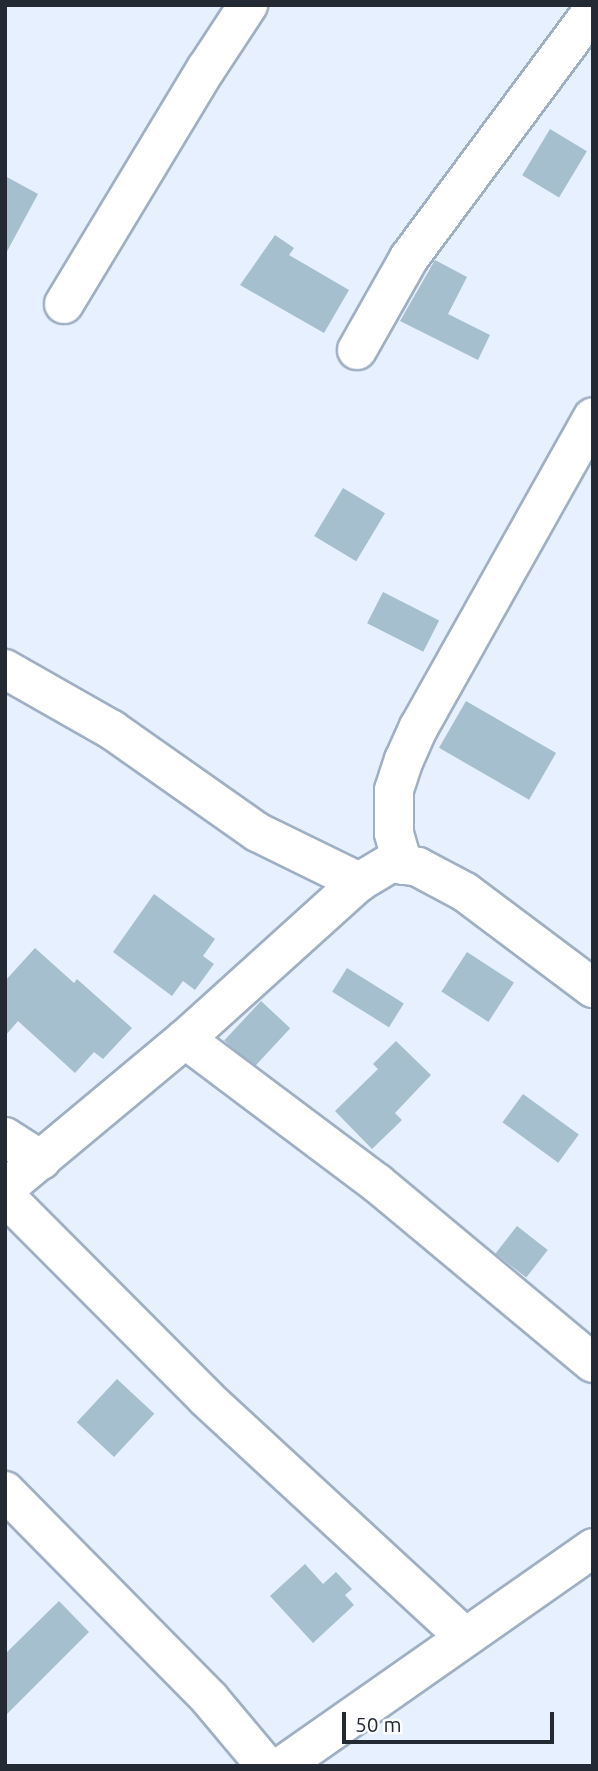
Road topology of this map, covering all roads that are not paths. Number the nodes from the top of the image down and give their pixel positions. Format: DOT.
graph roads {
  1 [pos="248,5"];
  2 [pos="593,10"];
  3 [pos="64,304"];
  4 [pos="357,350"];
  5 [pos="593,417"];
  6 [pos="5,669"];
  7 [pos="403,865"];
  8 [pos="359,882"];
  9 [pos="593,989"];
  10 [pos="185,1039"];
  11 [pos="5,1137"];
  12 [pos="41,1160"];
  13 [pos="5,1189"];
  14 [pos="5,1196"];
  15 [pos="593,1363"];
  16 [pos="5,1491"];
  17 [pos="593,1548"];
  18 [pos="464,1636"];
  19 [pos="266,1766"];
  20 [pos="282,1766"];
  1 -- 3 [label="street"];
  2 -- 4 [label="street"];
  5 -- 7 [label="street"];
  6 -- 8 [label="street"];
  7 -- 8 [label="street"];
  7 -- 9 [label="street"];
  8 -- 10 [label="street"];
  10 -- 12 [label="street"];
  10 -- 15 [label="street"];
  11 -- 12 [label="street"];
  12 -- 13 [label="street"];
  14 -- 18 [label="street"];
  16 -- 19 [label="street"];
  17 -- 18 [label="street"];
  18 -- 20 [label="street"];
}
